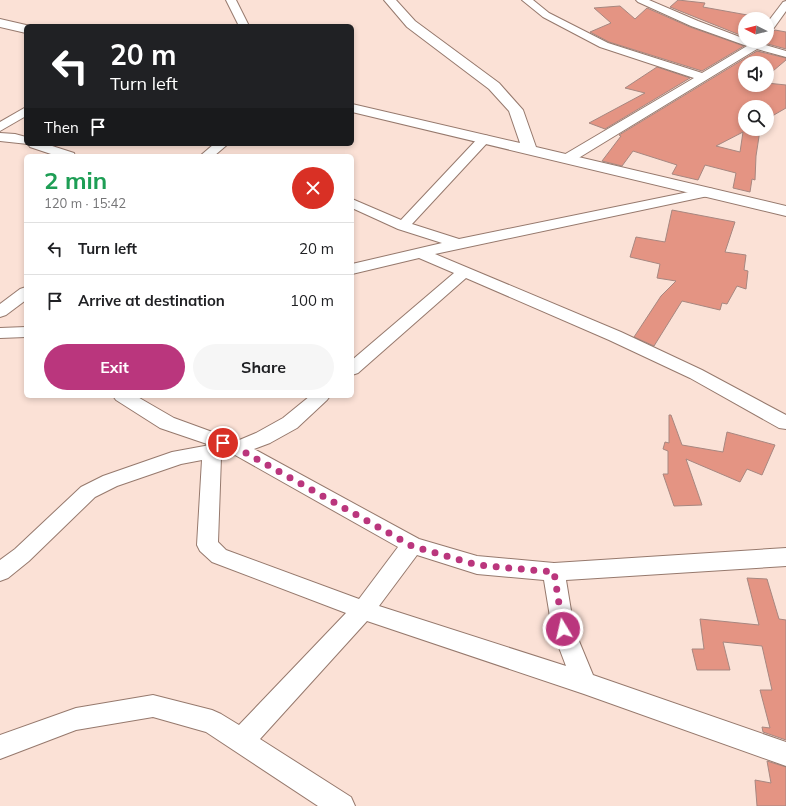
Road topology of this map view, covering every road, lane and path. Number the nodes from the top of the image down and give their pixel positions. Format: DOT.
graph roads {
  1 [pos="231,0"];
  2 [pos="390,0"];
  3 [pos="527,0"];
  4 [pos="642,0"];
  5 [pos="786,4"];
  6 [pos="774,20"];
  7 [pos="0,23"];
  8 [pos="243,24"];
  9 [pos="24,29"];
  10 [pos="738,38"];
  11 [pos="750,48"];
  12 [pos="769,48"];
  13 [pos="786,54"];
  14 [pos="703,77"];
  15 [pos="354,108"];
  16 [pos="24,112"];
  17 [pos="0,127"];
  18 [pos="0,137"];
  19 [pos="484,139"];
  20 [pos="24,140"];
  21 [pos="40,146"];
  22 [pos="219,146"];
  23 [pos="530,151"];
  24 [pos="63,154"];
  25 [pos="209,154"];
  26 [pos="567,159"];
  27 [pos="708,192"];
  28 [pos="354,204"];
  29 [pos="786,211"];
  30 [pos="403,226"];
  31 [pos="458,244"];
  32 [pos="421,252"];
  33 [pos="354,269"];
  34 [pos="464,272"];
  35 [pos="24,294"];
  36 [pos="0,312"];
  37 [pos="24,332"];
  38 [pos="0,333"];
  39 [pos="354,367"];
  40 [pos="125,398"];
  41 [pos="319,398"];
  42 [pos="786,423"];
  43 [pos="237,448"];
  44 [pos="212,452"];
  45 [pos="412,546"];
  46 [pos="786,557"];
  47 [pos="0,572"];
  48 [pos="554,572"];
  49 [pos="363,610"];
  50 [pos="584,683"];
  51 [pos="241,741"];
  52 [pos="0,747"];
  53 [pos="786,754"];
  54 [pos="342,806"];
  1 -- 8 [label="street"];
  2 -- 23 [label="street"];
  3 -- 14 [label="street"];
  4 -- 10 [label="street"];
  5 -- 6 [label="street"];
  7 -- 9 [label="street"];
  11 -- 14 [label="street"];
  12 -- 13 [label="street"];
  14 -- 26 [label="street"];
  15 -- 19 [label="street"];
  16 -- 17 [label="street"];
  18 -- 20 [label="street"];
  19 -- 23 [label="street"];
  19 -- 30 [label="street"];
  21 -- 24 [label="street"];
  22 -- 25 [label="street"];
  23 -- 26 [label="street"];
  26 -- 27 [label="street"];
  27 -- 29 [label="street"];
  27 -- 31 [label="street"];
  28 -- 30 [label="street"];
  30 -- 31 [label="street"];
  31 -- 32 [label="street"];
  32 -- 33 [label="street"];
  32 -- 34 [label="street"];
  34 -- 39 [label="street"];
  34 -- 42 [label="street"];
  35 -- 36 [label="street"];
  37 -- 38 [label="street"];
  40 -- 43 [label="street"];
  41 -- 43 [label="street"];
  43 -- 44 [label="street"];
  43 -- 45 [label="street"];
  44 -- 47 [label="street"];
  44 -- 49 [label="street"];
  45 -- 48 [label="street"];
  45 -- 49 [label="street"];
  46 -- 48 [label="street"];
  48 -- 50 [label="street"];
  49 -- 50 [label="street"];
  49 -- 51 [label="street"];
  50 -- 53 [label="street"];
  51 -- 52 [label="street"];
  51 -- 54 [label="street"];
}
